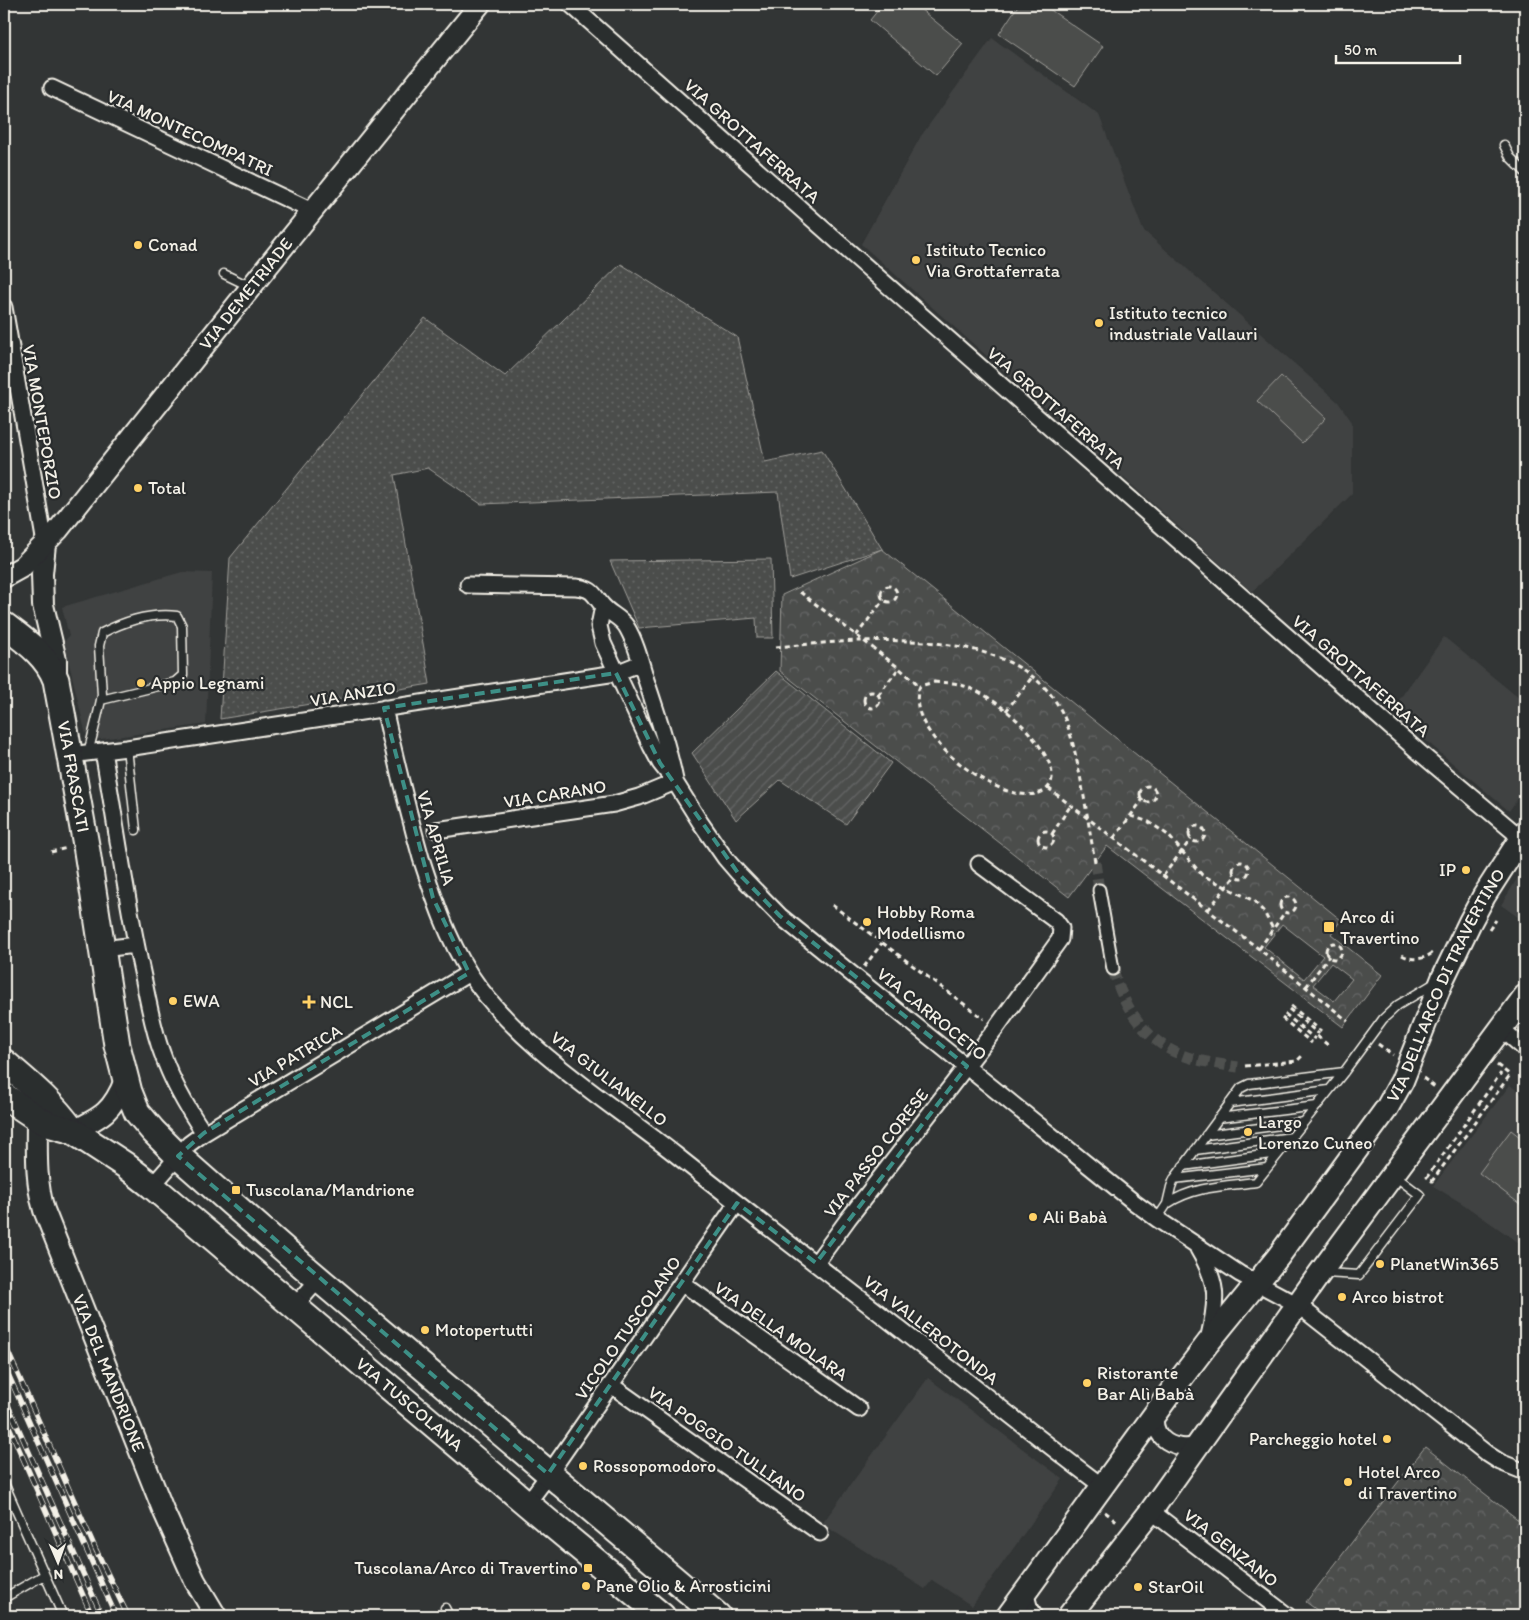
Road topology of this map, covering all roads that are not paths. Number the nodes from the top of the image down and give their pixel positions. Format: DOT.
graph roads {
  1 [pos="480,4"];
  2 [pos="570,4"];
  3 [pos="52,88"];
  4 [pos="1504,145"];
  5 [pos="1525,172"];
  6 [pos="312,211"];
  7 [pos="224,274"];
  8 [pos="251,287"];
  9 [pos="4,307"];
  10 [pos="45,544"];
  11 [pos="4,577"];
  12 [pos="468,585"];
  13 [pos="603,606"];
  14 [pos="4,625"];
  15 [pos="641,663"];
  16 [pos="616,673"];
  17 [pos="56,680"];
  18 [pos="101,700"];
  19 [pos="384,708"];
  20 [pos="128,748"];
  21 [pos="103,751"];
  22 [pos="79,754"];
  23 [pos="676,782"];
  24 [pos="136,830"];
  25 [pos="436,830"];
  26 [pos="1523,835"];
  27 [pos="979,864"];
  28 [pos="1099,890"];
  29 [pos="136,945"];
  30 [pos="102,949"];
  31 [pos="1113,969"];
  32 [pos="470,973"];
  33 [pos="1443,978"];
  34 [pos="1525,996"];
  35 [pos="1502,1029"];
  36 [pos="1525,1049"];
  37 [pos="4,1062"];
  38 [pos="966,1066"];
  39 [pos="1344,1072"];
  40 [pos="126,1080"];
  41 [pos="1329,1090"];
  42 [pos="4,1096"];
  43 [pos="1230,1103"];
  44 [pos="1317,1106"];
  45 [pos="37,1118"];
  46 [pos="1218,1118"];
  47 [pos="1304,1122"];
  48 [pos="73,1131"];
  49 [pos="204,1134"];
  50 [pos="1206,1134"];
  51 [pos="1292,1137"];
  52 [pos="1195,1150"];
  53 [pos="1279,1154"];
  54 [pos="178,1156"];
  55 [pos="1183,1166"];
  56 [pos="1267,1168"];
  57 [pos="1393,1175"];
  58 [pos="1174,1179"];
  59 [pos="152,1186"];
  60 [pos="737,1203"];
  61 [pos="1168,1204"];
  62 [pos="1157,1219"];
  63 [pos="1196,1245"];
  64 [pos="816,1264"];
  65 [pos="1320,1273"];
  66 [pos="319,1279"];
  67 [pos="682,1283"];
  68 [pos="1257,1284"];
  69 [pos="1298,1305"];
  70 [pos="295,1306"];
  71 [pos="1208,1343"];
  72 [pos="611,1385"];
  73 [pos="859,1409"];
  74 [pos="1156,1413"];
  75 [pos="1198,1445"];
  76 [pos="1525,1472"];
  77 [pos="548,1474"];
  78 [pos="4,1484"];
  79 [pos="1102,1486"];
  80 [pos="524,1502"];
  81 [pos="1151,1511"];
  82 [pos="820,1533"];
  83 [pos="44,1575"];
  84 [pos="1025,1591"];
  85 [pos="4,1598"];
  86 [pos="445,1608"];
  87 [pos="63,1616"];
  88 [pos="216,1616"];
  89 [pos="449,1616"];
  90 [pos="662,1616"];
  91 [pos="718,1616"];
  92 [pos="1008,1616"];
  93 [pos="1035,1616"];
  94 [pos="1070,1616"];
  95 [pos="1288,1616"];
  1 -- 6 [label="street, VIA DEMETRIADE"];
  2 -- 26 [label="street, VIA GROTTAFERRATA"];
  3 -- 6 [label="street, VIA MONTECOMPATRI"];
  4 -- 5 [label="lane"];
  6 -- 8 [label="street, VIA DEMETRIADE"];
  7 -- 8 [label="lane"];
  8 -- 10 [label="street, VIA DEMETRIADE"];
  9 -- 10 [label="street, VIA MONTEPORZIO"];
  10 -- 11 [label="street, VIA DEMETRIADE"];
  10 -- 17 [label="street"];
  12 -- 13 [label="street, VIA CARROCETO"];
  13 -- 15 [label="street, VIA CARROCETO"];
  13 -- 16 [label="street, VIA CARROCETO"];
  14 -- 17 [label="main road, VIA FRASCATI"];
  15 -- 16 [label="street, VIA ANZIO"];
  15 -- 23 [label="street, VIA CARROCETO"];
  16 -- 19 [label="street, VIA ANZIO"];
  16 -- 23 [label="street, VIA CARROCETO"];
  17 -- 22 [label="main road, VIA FRASCATI"];
  18 -- 18 [label="lane"];
  18 -- 22 [label="lane"];
  19 -- 20 [label="street, VIA ANZIO"];
  19 -- 32 [label="street, VIA APRILIA"];
  20 -- 21 [label="street, VIA ANZIO"];
  20 -- 24 [label="lane"];
  21 -- 22 [label="street, VIA ANZIO"];
  21 -- 29 [label="street, VIA FRASCATI"];
  22 -- 30 [label="main road, VIA FRASCATI"];
  23 -- 25 [label="street, VIA CARANO"];
  23 -- 38 [label="street, VIA CARROCETO"];
  26 -- 33 [label="main road, VIA DELL'ARCO DI TRAVERTINO"];
  27 -- 38 [label="street, VIA PASSO CORESE"];
  28 -- 31 [label="street"];
  29 -- 30 [label="street"];
  29 -- 49 [label="street, VIA FRASCATI"];
  30 -- 40 [label="main road, VIA FRASCATI"];
  32 -- 49 [label="street, VIA PATRICA"];
  32 -- 60 [label="street, VIA GIULIANELLO"];
  33 -- 39 [label="lane"];
  33 -- 68 [label="main road, VIA DELL'ARCO DI TRAVERTINO"];
  34 -- 35 [label="main road"];
  35 -- 36 [label="street"];
  35 -- 57 [label="main road"];
  37 -- 48 [label="main road, VIA TUSCOLANA"];
  38 -- 62 [label="street, VIA CARROCETO"];
  38 -- 64 [label="street, VIA PASSO CORESE"];
  39 -- 41 [label="lane"];
  39 -- 43 [label="lane"];
  40 -- 48 [label="street"];
  40 -- 54 [label="main road, VIA TUSCOLANA"];
  41 -- 43 [label="lane"];
  41 -- 44 [label="lane"];
  42 -- 45 [label="main road, VIA TUSCOLANA"];
  43 -- 46 [label="lane"];
  44 -- 46 [label="lane"];
  44 -- 47 [label="lane"];
  45 -- 48 [label="main road, VIA TUSCOLANA"];
  45 -- 88 [label="street, VIA DEL MANDRIONE"];
  46 -- 50 [label="lane"];
  47 -- 50 [label="lane"];
  47 -- 51 [label="lane"];
  48 -- 59 [label="main road, VIA TUSCOLANA"];
  49 -- 54 [label="street, VIA PATRICA"];
  50 -- 52 [label="lane"];
  51 -- 52 [label="lane"];
  51 -- 53 [label="lane"];
  52 -- 55 [label="lane"];
  53 -- 55 [label="lane"];
  53 -- 56 [label="lane"];
  54 -- 59 [label="street, VIA PATRICA"];
  54 -- 66 [label="main road, VIA TUSCOLANA"];
  55 -- 58 [label="lane"];
  56 -- 58 [label="lane"];
  56 -- 61 [label="lane"];
  57 -- 65 [label="main road"];
  57 -- 65 [label="lane"];
  58 -- 61 [label="lane"];
  59 -- 70 [label="main road, VIA TUSCOLANA"];
  60 -- 64 [label="street, VIA VALLEROTONDA"];
  60 -- 67 [label="street, VICOLO TUSCOLANO"];
  61 -- 62 [label="lane"];
  62 -- 63 [label="street, VIA CARROCETO"];
  63 -- 68 [label="street, VIA CARROCETO"];
  63 -- 71 [label="street, VIA CARROCETO"];
  64 -- 79 [label="street, VIA VALLEROTONDA"];
  65 -- 69 [label="main road"];
  66 -- 70 [label="street"];
  66 -- 77 [label="main road, VIA TUSCOLANA"];
  67 -- 72 [label="street, VICOLO TUSCOLANO"];
  67 -- 73 [label="street, VIA DELLA MOLARA"];
  68 -- 69 [label="street"];
  68 -- 71 [label="main road, VIA DELL'ARCO DI TRAVERTINO"];
  69 -- 75 [label="main road"];
  69 -- 76 [label="street"];
  70 -- 80 [label="main road, VIA TUSCOLANA"];
  71 -- 74 [label="main road, VIA DELL'ARCO DI TRAVERTINO"];
  72 -- 77 [label="street, VICOLO TUSCOLANO"];
  72 -- 82 [label="street, VIA POGGIO TULLIANO"];
  74 -- 75 [label="street"];
  74 -- 79 [label="main road, VIA DELL'ARCO DI TRAVERTINO"];
  75 -- 81 [label="main road"];
  77 -- 80 [label="street"];
  77 -- 91 [label="main road, VIA TUSCOLANA"];
  78 -- 83 [label="lane"];
  79 -- 84 [label="main road, VIA DELL'ARCO DI TRAVERTINO"];
  80 -- 90 [label="main road, VIA TUSCOLANA"];
  81 -- 94 [label="main road"];
  81 -- 95 [label="street, VIA GENZANO"];
  83 -- 85 [label="lane"];
  83 -- 87 [label="lane"];
  84 -- 92 [label="main road, VIA DELL'ARCO DI TRAVERTINO"];
  84 -- 93 [label="street"];
  86 -- 89 [label="lane"];
}
